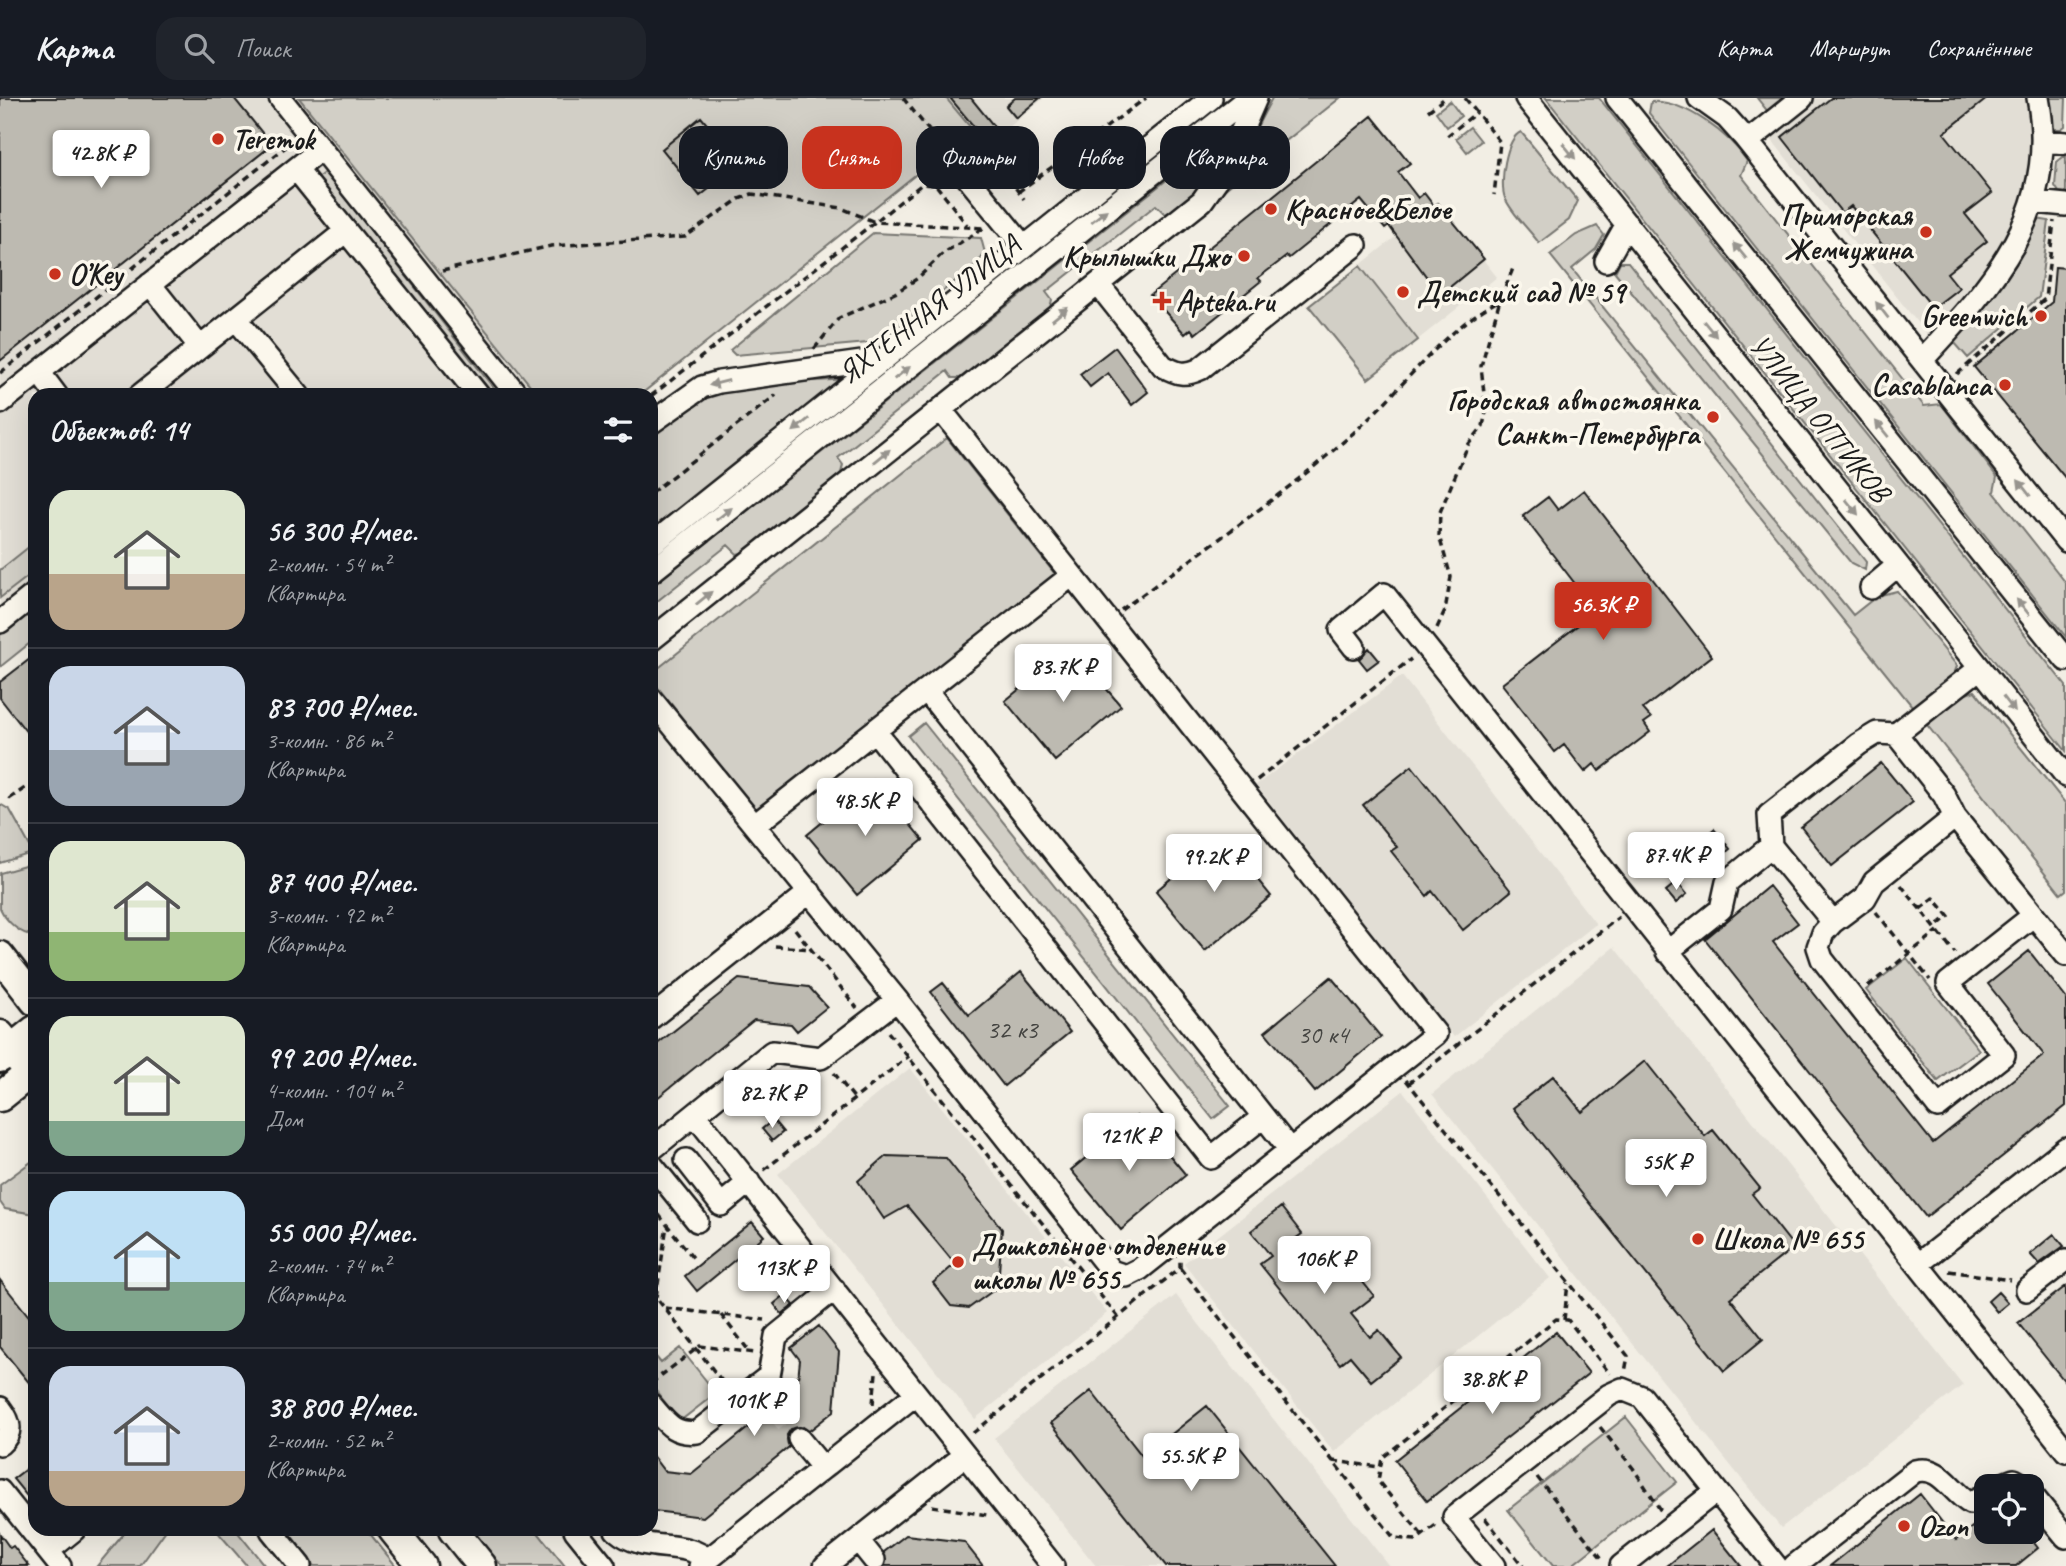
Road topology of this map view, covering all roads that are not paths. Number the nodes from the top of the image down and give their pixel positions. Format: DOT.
graph roads {
  1 [pos="280,98"];
  2 [pos="1211,98"];
  3 [pos="1248,98"];
  4 [pos="1256,98"];
  5 [pos="1526,98"];
  6 [pos="1617,98"];
  7 [pos="1699,98"];
  8 [pos="1802,98"];
  9 [pos="2038,98"];
  10 [pos="1748,141"];
  11 [pos="2043,141"];
  12 [pos="2066,143"];
  13 [pos="321,149"];
  14 [pos="296,169"];
  15 [pos="977,189"];
  16 [pos="2050,204"];
  17 [pos="1627,224"];
  18 [pos="346,231"];
  19 [pos="1356,245"];
  20 [pos="1024,247"];
  21 [pos="1606,261"];
  22 [pos="150,284"];
  23 [pos="1098,284"];
  24 [pos="236,318"];
  25 [pos="200,347"];
  26 [pos="883,359"];
  27 [pos="1922,360"];
  28 [pos="39,372"];
  29 [pos="51,388"];
  30 [pos="149,388"];
  31 [pos="293,388"];
  32 [pos="473,388"];
  33 [pos="512,388"];
  34 [pos="0,403"];
  35 [pos="941,410"];
  36 [pos="658,418"];
  37 [pos="658,539"];
  38 [pos="2066,541"];
  39 [pos="1898,565"];
  40 [pos="658,566"];
  41 [pos="1071,576"];
  42 [pos="1871,588"];
  43 [pos="28,600"];
  44 [pos="0,622"];
  45 [pos="658,634"];
  46 [pos="1354,647"];
  47 [pos="2066,660"];
  48 [pos="1980,668"];
  49 [pos="926,690"];
  50 [pos="658,707"];
  51 [pos="875,731"];
  52 [pos="1896,734"];
  53 [pos="2066,776"];
  54 [pos="1955,817"];
  55 [pos="755,825"];
  56 [pos="1771,846"];
  57 [pos="810,891"];
  58 [pos="2034,915"];
  59 [pos="1833,922"];
  60 [pos="2063,946"];
  61 [pos="1667,952"];
  62 [pos="0,957"];
  63 [pos="28,991"];
  64 [pos="897,1000"];
  65 [pos="658,1012"];
  66 [pos="28,1034"];
  67 [pos="4,1047"];
  68 [pos="28,1069"];
  69 [pos="28,1077"];
  70 [pos="0,1097"];
  71 [pos="695,1115"];
  72 [pos="1263,1117"];
  73 [pos="658,1144"];
  74 [pos="2066,1148"];
  75 [pos="1290,1150"];
  76 [pos="685,1160"];
  77 [pos="658,1173"];
  78 [pos="749,1182"];
  79 [pos="697,1222"];
  80 [pos="1918,1264"];
  81 [pos="2064,1265"];
  82 [pos="834,1289"];
  83 [pos="2027,1290"];
  84 [pos="757,1385"];
  85 [pos="916,1394"];
  86 [pos="774,1407"];
  87 [pos="0,1408"];
  88 [pos="658,1413"];
  89 [pos="799,1440"];
  90 [pos="0,1444"];
  91 [pos="961,1450"];
  92 [pos="2066,1451"];
  93 [pos="823,1468"];
  94 [pos="1716,1490"];
  95 [pos="0,1491"];
  96 [pos="1974,1501"];
  97 [pos="2044,1510"];
  98 [pos="28,1526"];
  99 [pos="36,1536"];
  100 [pos="70,1536"];
  101 [pos="276,1536"];
  102 [pos="398,1536"];
  103 [pos="458,1536"];
  104 [pos="580,1536"];
  105 [pos="625,1536"];
  106 [pos="2066,1537"];
  107 [pos="858,1540"];
  108 [pos="54,1558"];
  109 [pos="874,1560"];
  110 [pos="704,1563"];
  111 [pos="300,1566"];
  112 [pos="422,1566"];
  113 [pos="482,1566"];
  114 [pos="604,1566"];
  115 [pos="825,1566"];
  116 [pos="1053,1566"];
  117 [pos="1494,1566"];
  118 [pos="1621,1566"];
  119 [pos="1776,1566"];
  120 [pos="1794,1566"];
  1 -- 13 [label="street"];
  2 -- 20 [label="street, ЯХТЕННАЯ УЛИЦА"];
  40 -- 3 [label="street, ЯХТЕННАЯ УЛИЦА, one-way"];
  4 -- 23 [label="street"];
  5 -- 17 [label="street, УЛИЦА ОПТИКОВ, one-way"];
  47 -- 6 [label="street, УЛИЦА ОПТИКОВ, one-way"];
  7 -- 10 [label="street"];
  8 -- 10 [label="street"];
  9 -- 11 [label="street"];
  27 -- 10 [label="street, one-way"];
  11 -- 12 [label="street"];
  11 -- 16 [label="street"];
  13 -- 14 [label="street"];
  13 -- 33 [label="street"];
  14 -- 18 [label="street"];
  14 -- 22 [label="street"];
  15 -- 20 [label="street"];
  16 -- 27 [label="street"];
  17 -- 21 [label="street"];
  17 -- 39 [label="street, УЛИЦА ОПТИКОВ, one-way"];
  18 -- 24 [label="street"];
  18 -- 32 [label="street"];
  19 -- 23 [label="street"];
  20 -- 26 [label="street, ЯХТЕННАЯ УЛИЦА"];
  22 -- 25 [label="street"];
  22 -- 28 [label="street"];
  35 -- 23 [label="street, one-way"];
  24 -- 25 [label="street"];
  24 -- 31 [label="street"];
  25 -- 30 [label="street"];
  26 -- 36 [label="street, one-way"];
  26 -- 37 [label="street, ЯХТЕННАЯ УЛИЦА, one-way"];
  38 -- 27 [label="street, one-way"];
  28 -- 29 [label="street"];
  28 -- 34 [label="street"];
  35 -- 41 [label="street"];
  45 -- 35 [label="street, one-way"];
  39 -- 42 [label="street"];
  39 -- 48 [label="street, УЛИЦА ОПТИКОВ"];
  41 -- 49 [label="street"];
  41 -- 75 [label="street"];
  43 -- 44 [label="street"];
  46 -- 61 [label="street"];
  48 -- 52 [label="street"];
  48 -- 53 [label="street, УЛИЦА ОПТИКОВ, one-way"];
  49 -- 51 [label="street"];
  49 -- 72 [label="street"];
  50 -- 55 [label="street"];
  51 -- 55 [label="street"];
  51 -- 72 [label="street"];
  52 -- 54 [label="street"];
  52 -- 56 [label="street"];
  54 -- 58 [label="street"];
  54 -- 59 [label="street"];
  55 -- 57 [label="street"];
  56 -- 59 [label="street"];
  56 -- 61 [label="street"];
  57 -- 64 [label="street"];
  57 -- 65 [label="street"];
  58 -- 59 [label="street"];
  58 -- 60 [label="street"];
  61 -- 80 [label="street"];
  62 -- 63 [label="main road"];
  64 -- 71 [label="street"];
  64 -- 75 [label="street"];
  66 -- 67 [label="main road"];
  67 -- 68 [label="main road"];
  69 -- 70 [label="main road"];
  71 -- 73 [label="street"];
  71 -- 78 [label="street"];
  72 -- 75 [label="street"];
  74 -- 80 [label="street"];
  76 -- 78 [label="street"];
  77 -- 79 [label="street"];
  78 -- 82 [label="street"];
  80 -- 92 [label="street"];
  81 -- 83 [label="street"];
  82 -- 84 [label="street"];
  82 -- 85 [label="street"];
  84 -- 86 [label="street"];
  84 -- 88 [label="street"];
  85 -- 91 [label="street"];
  85 -- 93 [label="street"];
  87 -- 90 [label="street"];
  89 -- 93 [label="street"];
  91 -- 107 [label="street"];
  91 -- 116 [label="street"];
  93 -- 110 [label="street"];
  94 -- 117 [label="street"];
  94 -- 118 [label="street"];
  94 -- 119 [label="street"];
  95 -- 98 [label="street"];
  96 -- 120 [label="street"];
  97 -- 106 [label="street"];
  99 -- 108 [label="street"];
  100 -- 108 [label="street"];
  101 -- 111 [label="street"];
  102 -- 112 [label="main road"];
  103 -- 113 [label="main road"];
  104 -- 114 [label="street"];
  105 -- 110 [label="street"];
  107 -- 109 [label="street"];
  107 -- 115 [label="street"];
}
